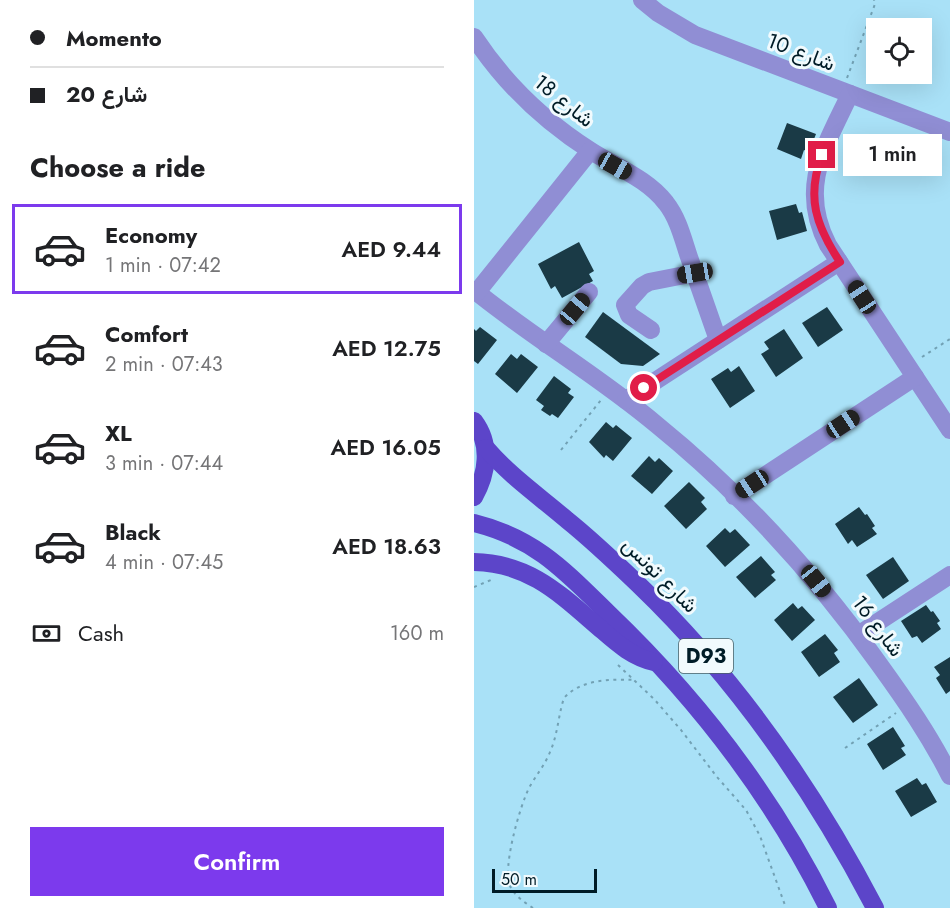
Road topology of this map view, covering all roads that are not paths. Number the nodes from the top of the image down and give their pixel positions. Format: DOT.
graph roads {
  1 [pos="642,0"];
  2 [pos="474,37"];
  3 [pos="846,93"];
  4 [pos="950,132"];
  5 [pos="590,151"];
  6 [pos="840,262"];
  7 [pos="695,273"];
  8 [pos="475,291"];
  9 [pos="589,292"];
  10 [pos="651,330"];
  11 [pos="718,340"];
  12 [pos="546,344"];
  13 [pos="912,371"];
  14 [pos="626,400"];
  15 [pos="474,421"];
  16 [pos="950,430"];
  17 [pos="486,448"];
  18 [pos="734,496"];
  19 [pos="474,498"];
  20 [pos="474,523"];
  21 [pos="474,562"];
  22 [pos="950,575"];
  23 [pos="858,635"];
  24 [pos="657,663"];
  25 [pos="950,776"];
  26 [pos="828,908"];
  27 [pos="875,908"];
  1 -- 3 [label="street, شارع 10"];
  2 -- 5 [label="street, شارع 18"];
  3 -- 4 [label="street, شارع 10"];
  3 -- 6 [label="street"];
  5 -- 7 [label="street, شارع 18"];
  5 -- 8 [label="street"];
  6 -- 11 [label="street"];
  6 -- 13 [label="street"];
  7 -- 10 [label="street"];
  7 -- 11 [label="street, شارع 18"];
  8 -- 12 [label="street, شارع 16"];
  9 -- 12 [label="street"];
  11 -- 14 [label="street"];
  12 -- 14 [label="street, شارع 16"];
  13 -- 16 [label="street"];
  13 -- 18 [label="street"];
  14 -- 18 [label="street, شارع 16"];
  15 -- 17 [label="main road"];
  17 -- 19 [label="main road"];
  17 -- 27 [label="main road, شارع تونس / D93"];
  18 -- 23 [label="street, شارع 16"];
  20 -- 24 [label="main road, D93"];
  21 -- 24 [label="main road"];
  22 -- 23 [label="street"];
  23 -- 25 [label="street, شارع 16"];
  24 -- 26 [label="main road, D93"];
}
